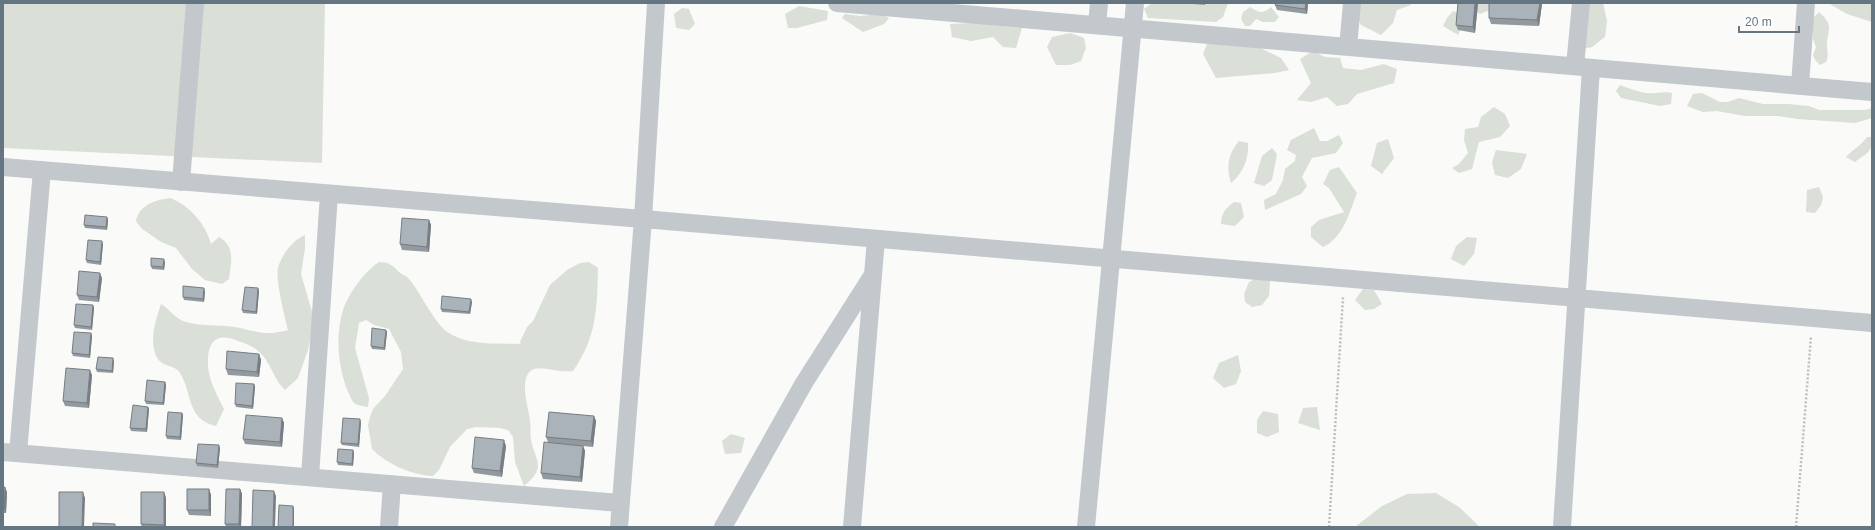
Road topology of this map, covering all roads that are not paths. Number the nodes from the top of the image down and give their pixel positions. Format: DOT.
graph roads {
  1 [pos="196,3"];
  2 [pos="656,3"];
  3 [pos="837,3"];
  4 [pos="1100,3"];
  5 [pos="1135,3"];
  6 [pos="1352,3"];
  7 [pos="1581,3"];
  8 [pos="1806,3"];
  9 [pos="890,5"];
  10 [pos="1097,25"];
  11 [pos="1133,28"];
  12 [pos="1348,47"];
  13 [pos="1583,67"];
  14 [pos="1800,85"];
  15 [pos="1872,92"];
  16 [pos="3,167"];
  17 [pos="42,170"];
  18 [pos="182,182"];
  19 [pos="329,194"];
  20 [pos="643,219"];
  21 [pos="876,239"];
  22 [pos="1112,259"];
  23 [pos="872,276"];
  24 [pos="1577,298"];
  25 [pos="1872,323"];
  26 [pos="10,452"];
  27 [pos="310,477"];
  28 [pos="392,484"];
  29 [pos="620,503"];
  30 [pos="389,527"];
  31 [pos="619,527"];
  32 [pos="723,527"];
  33 [pos="852,527"];
  34 [pos="1086,527"];
  35 [pos="1562,527"];
  1 -- 18 [label="street"];
  2 -- 20 [label="street"];
  3 -- 9 [label="street"];
  4 -- 10 [label="street"];
  5 -- 11 [label="street"];
  6 -- 12 [label="street"];
  7 -- 13 [label="street"];
  8 -- 14 [label="street"];
  9 -- 10 [label="street"];
  10 -- 11 [label="street"];
  11 -- 12 [label="street"];
  11 -- 22 [label="street"];
  12 -- 13 [label="street"];
  13 -- 14 [label="street"];
  13 -- 24 [label="street"];
  14 -- 15 [label="street"];
  16 -- 17 [label="street"];
  17 -- 18 [label="street"];
  17 -- 26 [label="street"];
  18 -- 19 [label="street"];
  19 -- 20 [label="street"];
  19 -- 27 [label="street"];
  20 -- 21 [label="street"];
  20 -- 29 [label="street"];
  21 -- 22 [label="street"];
  21 -- 23 [label="street"];
  22 -- 24 [label="street"];
  22 -- 34 [label="street"];
  23 -- 32 [label="street"];
  23 -- 33 [label="street"];
  24 -- 25 [label="street"];
  24 -- 35 [label="street"];
  26 -- 27 [label="street"];
  27 -- 28 [label="street"];
  28 -- 29 [label="street"];
  28 -- 30 [label="street"];
  29 -- 31 [label="street"];
}
